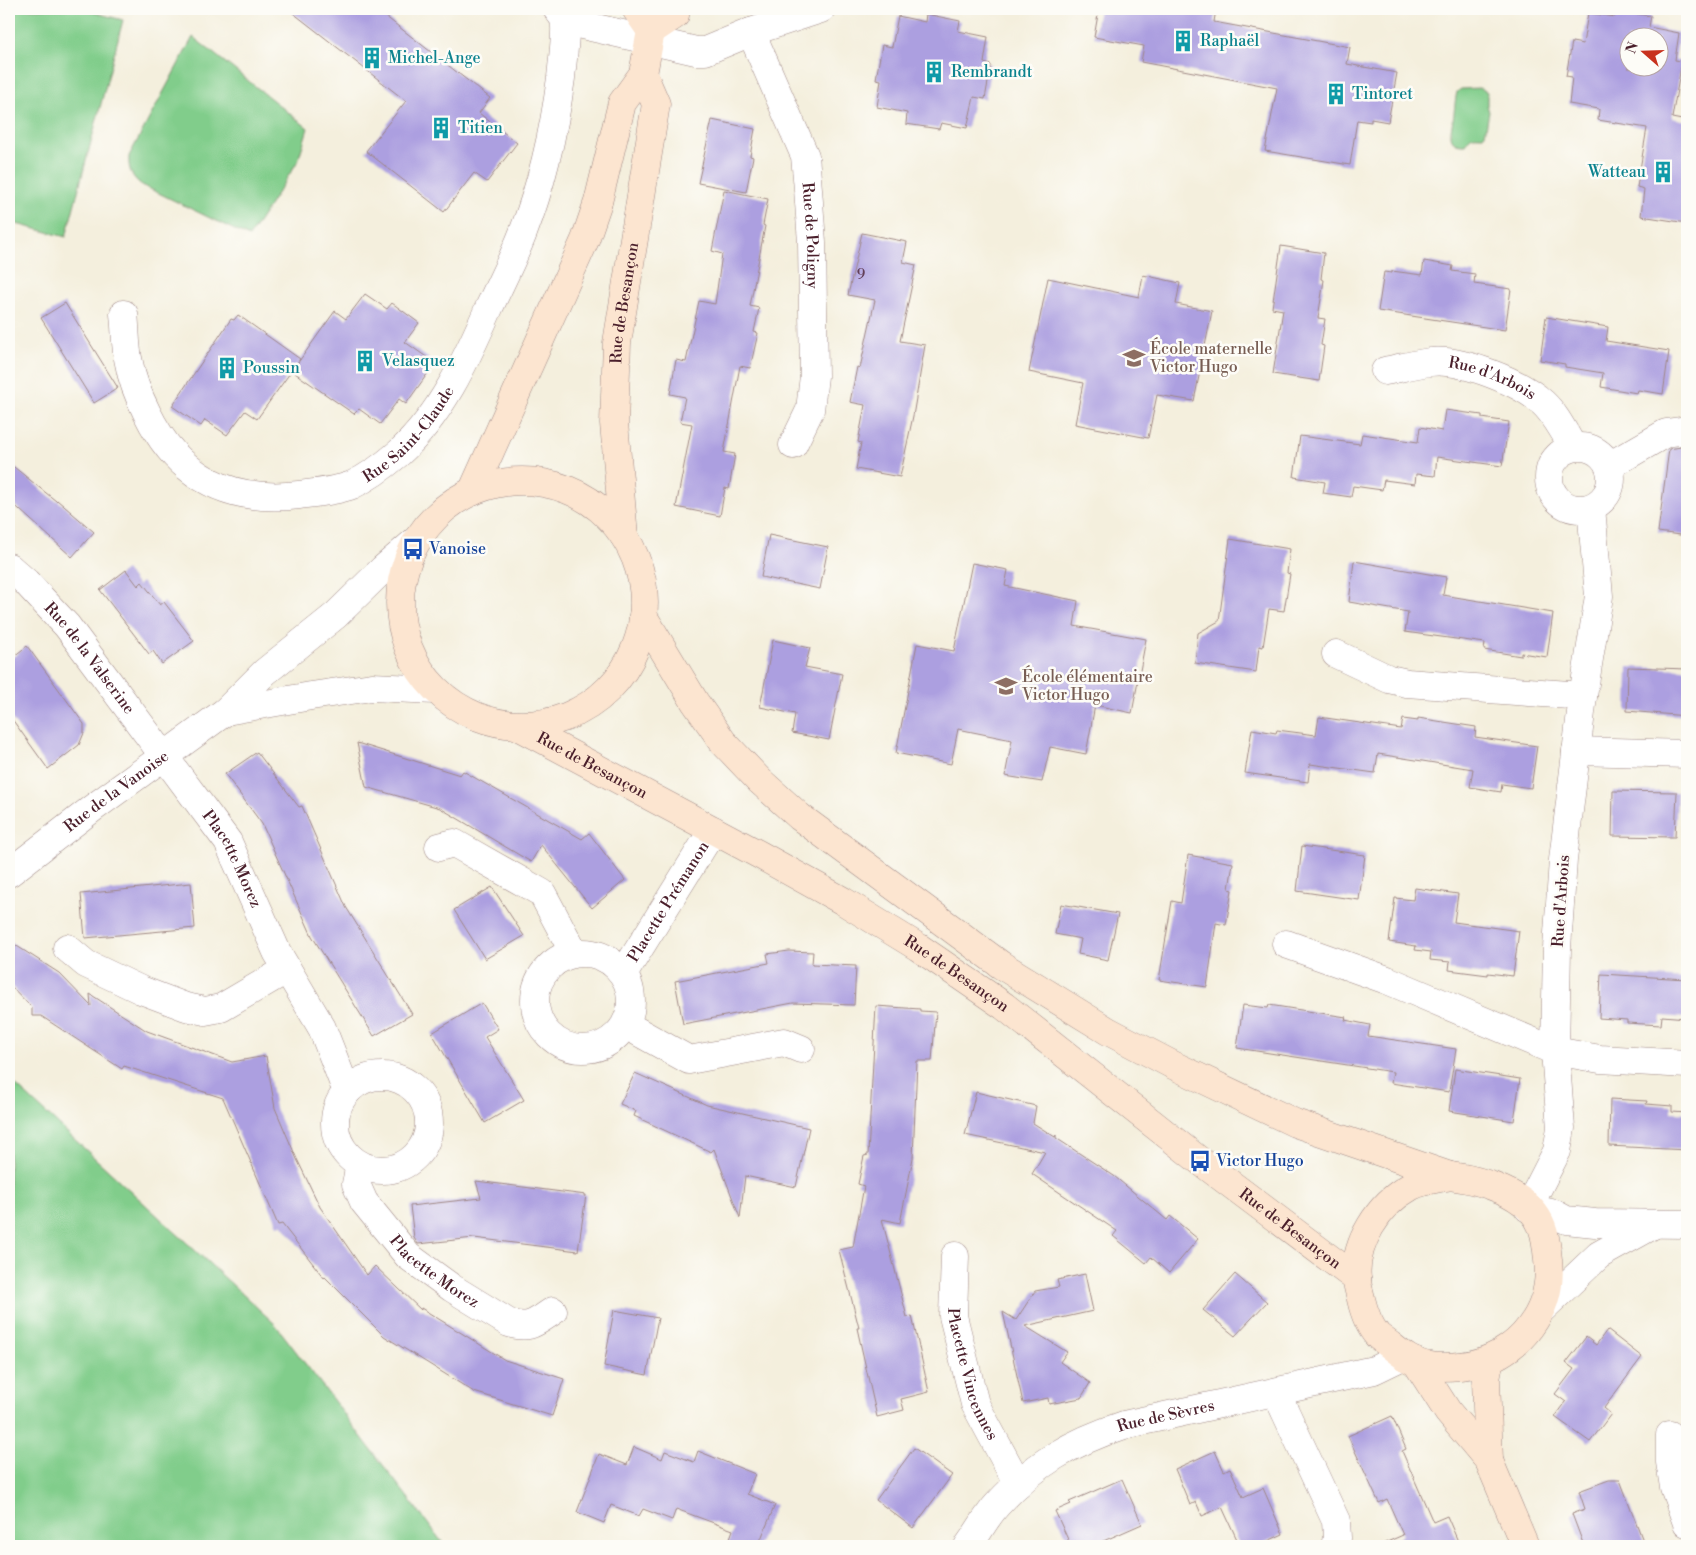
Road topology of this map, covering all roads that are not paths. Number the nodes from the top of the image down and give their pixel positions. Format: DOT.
graph roads {
  1 [pos="636,9"];
  2 [pos="676,9"];
  3 [pos="821,9"];
  4 [pos="561,15"];
  5 [pos="752,32"];
  6 [pos="650,36"];
  7 [pos="643,74"];
  8 [pos="124,314"];
  9 [pos="1385,371"];
  10 [pos="1687,430"];
  11 [pos="793,446"];
  12 [pos="1573,447"];
  13 [pos="1609,466"];
  14 [pos="472,492"];
  15 [pos="1591,508"];
  16 [pos="624,536"];
  17 [pos="420,537"];
  18 [pos="9,567"];
  19 [pos="643,616"];
  20 [pos="1336,654"];
  21 [pos="435,690"];
  22 [pos="1583,696"];
  23 [pos="226,711"];
  24 [pos="518,726"];
  25 [pos="1576,751"];
  26 [pos="1687,754"];
  27 [pos="164,756"];
  28 [pos="713,830"];
  29 [pos="439,846"];
  30 [pos="9,873"];
  31 [pos="1286,944"];
  32 [pos="67,948"];
  33 [pos="574,953"];
  34 [pos="286,970"];
  35 [pos="624,973"];
  36 [pos="626,1025"];
  37 [pos="801,1049"];
  38 [pos="1555,1051"];
  39 [pos="1687,1064"];
  40 [pos="347,1092"];
  41 [pos="360,1165"];
  42 [pos="1450,1176"];
  43 [pos="1528,1208"];
  44 [pos="1654,1224"];
  45 [pos="1687,1224"];
  46 [pos="954,1256"];
  47 [pos="1356,1279"];
  48 [pos="1541,1310"];
  49 [pos="553,1311"];
  50 [pos="1410,1359"];
  51 [pos="1490,1359"];
  52 [pos="1276,1392"];
  53 [pos="1670,1435"];
  54 [pos="1488,1461"];
  55 [pos="1018,1484"];
  56 [pos="1687,1523"];
  57 [pos="968,1546"];
  58 [pos="1335,1546"];
  59 [pos="1525,1546"];
  1 -- 6 [label="street"];
  2 -- 6 [label="street"];
  3 -- 5 [label="street, Rue Saint-Claude"];
  4 -- 6 [label="street, Rue Saint-Claude"];
  4 -- 8 [label="street, Rue Saint-Claude"];
  5 -- 6 [label="street, Rue Saint-Claude"];
  5 -- 11 [label="street, Rue de Poligny"];
  6 -- 7 [label="street"];
  7 -- 14 [label="street"];
  7 -- 16 [label="street, Rue de Besançon"];
  9 -- 12 [label="street, Rue d'Arbois"];
  10 -- 13 [label="street"];
  12 -- 13 [label="street"];
  12 -- 15 [label="street"];
  13 -- 15 [label="street"];
  14 -- 16 [label="street"];
  14 -- 17 [label="street"];
  15 -- 22 [label="street, Rue d'Arbois"];
  16 -- 19 [label="street"];
  17 -- 21 [label="street"];
  17 -- 23 [label="street, Rue de la Vanoise"];
  18 -- 27 [label="street, Rue de la Valserine"];
  19 -- 24 [label="street"];
  19 -- 42 [label="street, Rue de Besançon"];
  20 -- 22 [label="street"];
  21 -- 23 [label="street, Rue de la Vanoise"];
  21 -- 24 [label="street"];
  22 -- 25 [label="street, Rue d'Arbois"];
  23 -- 27 [label="street, Rue de la Vanoise"];
  24 -- 28 [label="street, Rue de Besançon"];
  25 -- 26 [label="street"];
  25 -- 38 [label="street, Rue d'Arbois"];
  27 -- 30 [label="street, Rue de la Vanoise"];
  27 -- 34 [label="street, Placette Morez"];
  28 -- 35 [label="street, Placette Prémanon"];
  28 -- 47 [label="street, Rue de Besançon"];
  29 -- 33 [label="street"];
  31 -- 38 [label="street"];
  32 -- 34 [label="street"];
  33 -- 35 [label="street, Placette Prémanon"];
  33 -- 36 [label="street"];
  34 -- 40 [label="street, Placette Morez"];
  35 -- 36 [label="street, Placette Prémanon"];
  36 -- 37 [label="street"];
  38 -- 39 [label="street"];
  38 -- 43 [label="street, Rue d'Arbois"];
  40 -- 41 [label="street"];
  40 -- 41 [label="street"];
  41 -- 49 [label="street, Placette Morez"];
  42 -- 43 [label="street"];
  42 -- 47 [label="street"];
  43 -- 44 [label="street"];
  43 -- 48 [label="street"];
  44 -- 45 [label="street"];
  44 -- 48 [label="street"];
  46 -- 55 [label="street, Placette Vincennes"];
  47 -- 50 [label="street"];
  48 -- 51 [label="street"];
  50 -- 51 [label="street"];
  50 -- 52 [label="street, Rue de Sèvres"];
  50 -- 54 [label="street"];
  51 -- 54 [label="street"];
  52 -- 55 [label="street, Rue de Sèvres"];
  52 -- 58 [label="street"];
  53 -- 56 [label="street"];
  54 -- 59 [label="street"];
  55 -- 57 [label="street, Rue de Sèvres"];
}
